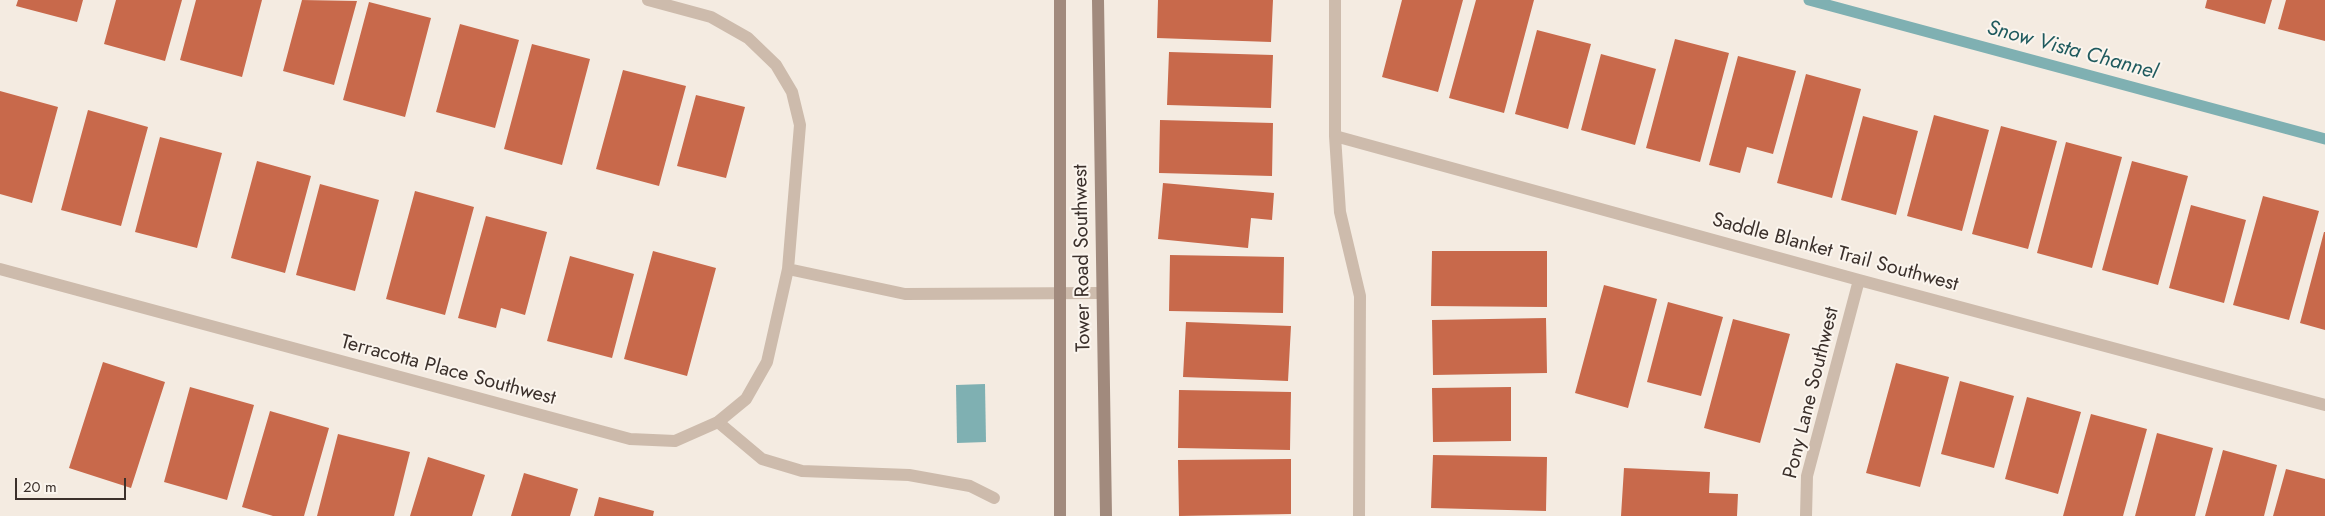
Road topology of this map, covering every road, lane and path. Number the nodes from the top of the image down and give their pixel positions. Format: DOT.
graph roads {
  1 [pos="648,0"];
  2 [pos="1060,0"];
  3 [pos="1098,0"];
  4 [pos="1335,0"];
  5 [pos="1335,136"];
  6 [pos="0,269"];
  7 [pos="788,269"];
  8 [pos="1859,280"];
  9 [pos="1102,293"];
  10 [pos="1059,295"];
  11 [pos="2325,405"];
  12 [pos="718,422"];
  13 [pos="994,498"];
  14 [pos="1060,516"];
  15 [pos="1106,516"];
  16 [pos="1360,516"];
  17 [pos="1806,516"];
  1 -- 7 [label="street, Terracotta Place Southwest"];
  2 -- 10 [label="street, Tower Road Southwest"];
  3 -- 9 [label="street, Tower Road Southwest"];
  4 -- 5 [label="street"];
  5 -- 8 [label="street, Saddle Blanket Trail Southwest"];
  5 -- 16 [label="street"];
  6 -- 12 [label="street, Terracotta Place Southwest"];
  7 -- 10 [label="street"];
  7 -- 12 [label="street, Terracotta Place Southwest"];
  8 -- 11 [label="street, Saddle Blanket Trail Southwest"];
  8 -- 17 [label="street, Pony Lane Southwest"];
  9 -- 10 [label="street"];
  9 -- 15 [label="street, Tower Road Southwest"];
  10 -- 14 [label="street, Tower Road Southwest"];
  12 -- 13 [label="street"];
}
